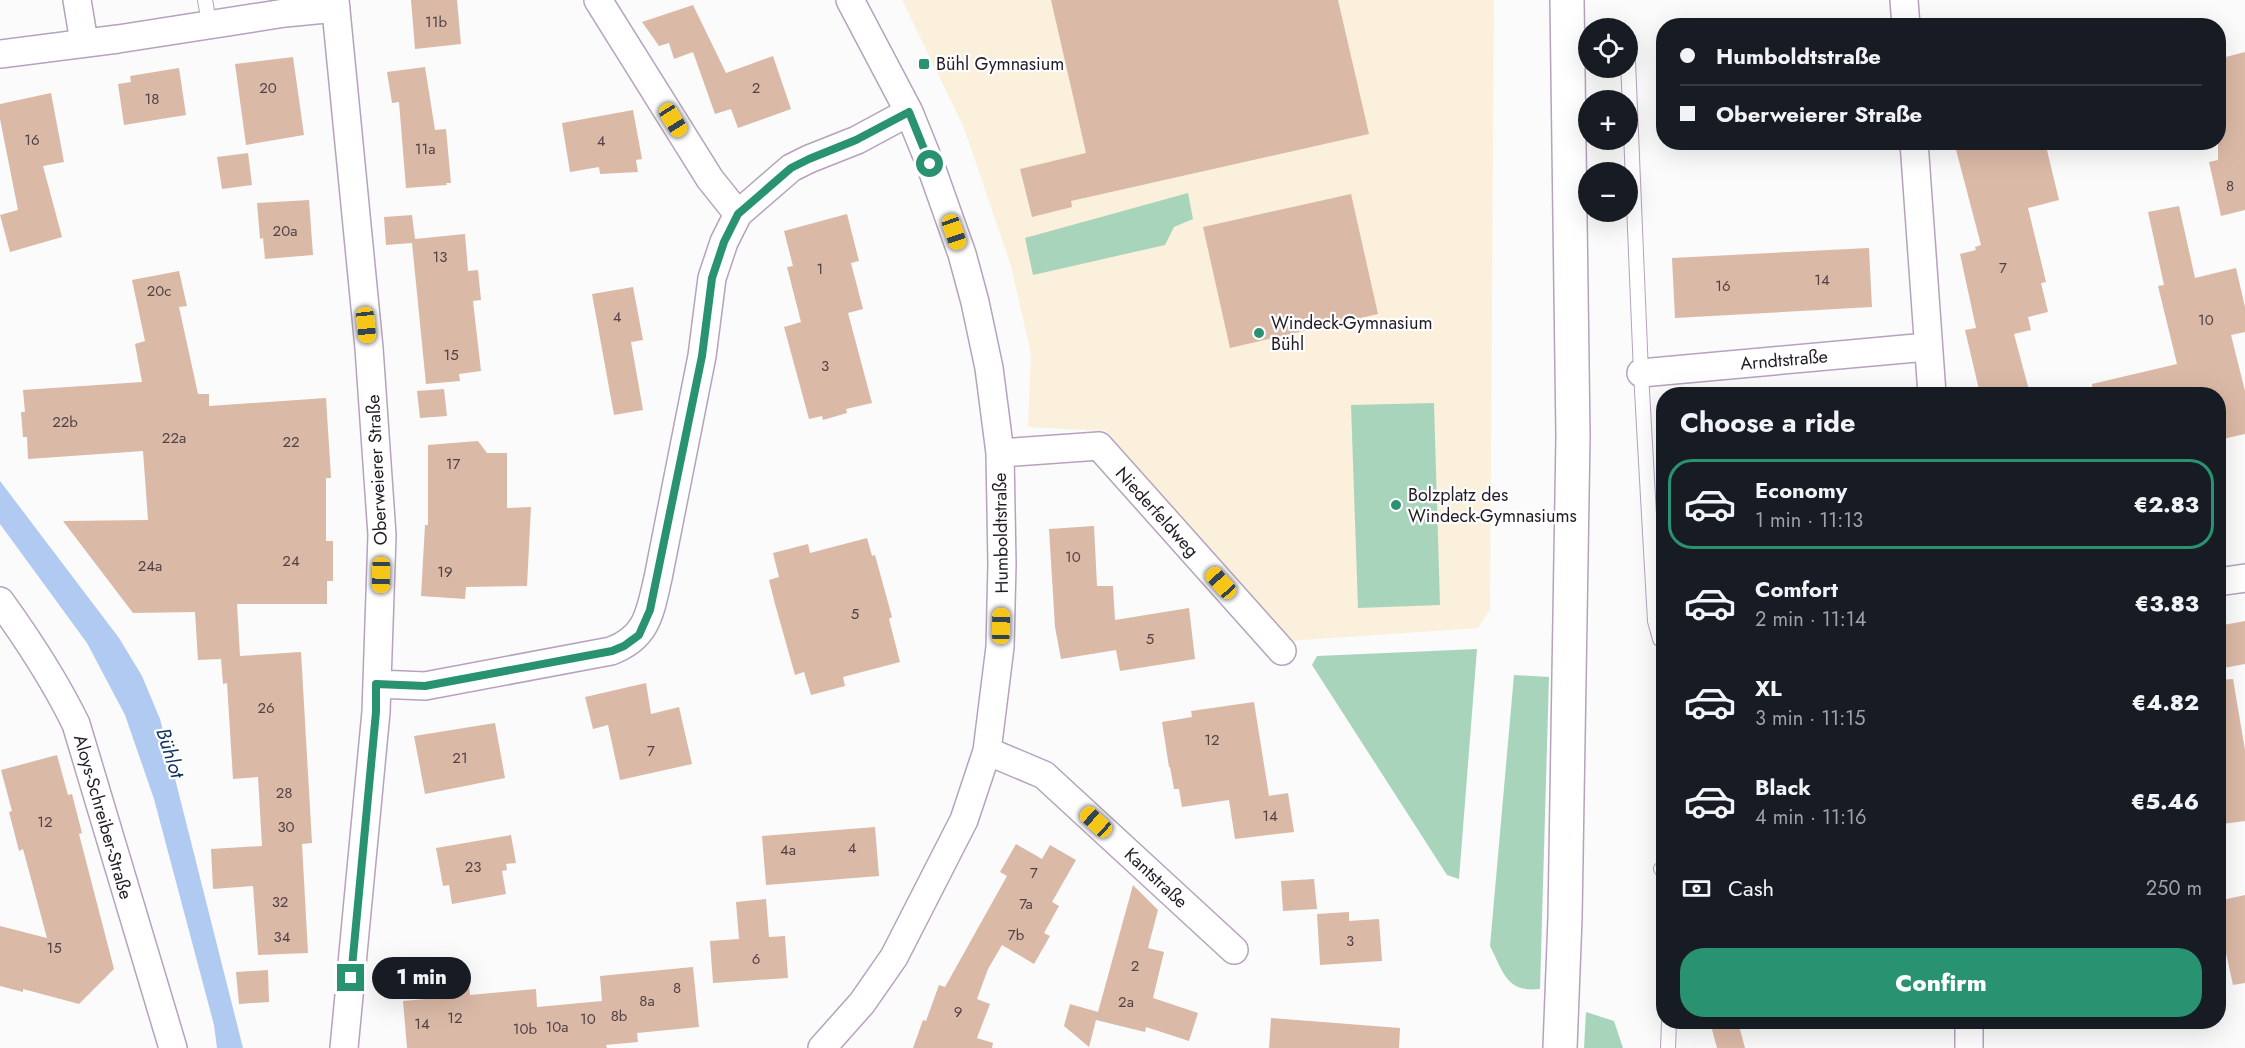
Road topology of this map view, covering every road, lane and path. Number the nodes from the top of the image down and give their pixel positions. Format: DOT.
graph roads {
  1 [pos="77,0"];
  2 [pos="598,0"];
  3 [pos="850,0"];
  4 [pos="1567,0"];
  5 [pos="1904,0"];
  6 [pos="335,4"];
  7 [pos="207,12"];
  8 [pos="1905,18"];
  9 [pos="84,42"];
  10 [pos="0,54"];
  11 [pos="1629,78"];
  12 [pos="909,112"];
  13 [pos="1915,150"];
  14 [pos="738,214"];
  15 [pos="1927,347"];
  16 [pos="1641,373"];
  17 [pos="1931,387"];
  18 [pos="1000,453"];
  19 [pos="2245,578"];
  20 [pos="2226,581"];
  21 [pos="0,601"];
  22 [pos="1656,625"];
  23 [pos="1282,651"];
  24 [pos="376,684"];
  25 [pos="987,751"];
  26 [pos="1234,950"];
  27 [pos="1669,1029"];
  28 [pos="1969,1029"];
  29 [pos="173,1048"];
  30 [pos="344,1048"];
  31 [pos="822,1048"];
  32 [pos="1560,1048"];
  33 [pos="1668,1048"];
  34 [pos="1969,1048"];
  1 -- 9 [label="street"];
  2 -- 14 [label="street"];
  3 -- 12 [label="street, Humboldtstraße"];
  4 -- 32 [label="street"];
  5 -- 8 [label="street"];
  6 -- 7 [label="street"];
  6 -- 24 [label="street, Oberweierer Straße"];
  7 -- 9 [label="street"];
  9 -- 10 [label="street"];
  11 -- 16 [label="lane"];
  12 -- 14 [label="street"];
  12 -- 18 [label="street, Humboldtstraße"];
  13 -- 15 [label="street"];
  14 -- 24 [label="street"];
  15 -- 16 [label="street, Arndtstraße"];
  15 -- 17 [label="street"];
  16 -- 22 [label="lane"];
  18 -- 23 [label="street, Niederfeldweg"];
  18 -- 25 [label="street, Humboldtstraße"];
  19 -- 20 [label="street"];
  21 -- 29 [label="street, Aloys-Schreiber-Straße"];
  24 -- 30 [label="street, Oberweierer Straße"];
  25 -- 26 [label="street, Kantstraße"];
  25 -- 31 [label="street, Humboldtstraße"];
  27 -- 33 [label="lane"];
  28 -- 34 [label="street"];
}
